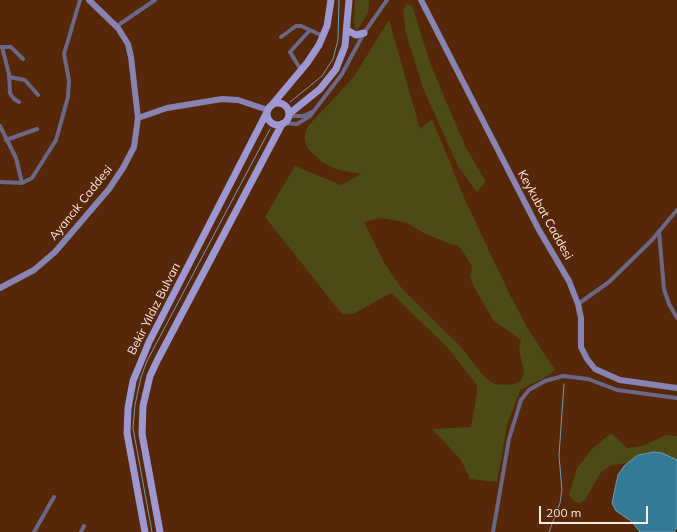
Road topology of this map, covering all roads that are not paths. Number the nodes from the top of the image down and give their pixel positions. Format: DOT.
graph roads {
  1 [pos="80,0"];
  2 [pos="89,0"];
  3 [pos="155,0"];
  4 [pos="331,0"];
  5 [pos="349,0"];
  6 [pos="387,0"];
  7 [pos="421,0"];
  8 [pos="117,26"];
  9 [pos="310,30"];
  10 [pos="347,30"];
  11 [pos="364,33"];
  12 [pos="323,36"];
  13 [pos="281,37"];
  14 [pos="1,47"];
  15 [pos="23,59"];
  16 [pos="301,70"];
  17 [pos="9,77"];
  18 [pos="38,95"];
  19 [pos="19,102"];
  20 [pos="269,109"];
  21 [pos="314,111"];
  22 [pos="288,115"];
  23 [pos="138,118"];
  24 [pos="283,123"];
  25 [pos="0,126"];
  26 [pos="37,129"];
  27 [pos="0,138"];
  28 [pos="6,139"];
  29 [pos="0,182"];
  30 [pos="22,183"];
  31 [pos="677,210"];
  32 [pos="659,232"];
  33 [pos="0,288"];
  34 [pos="578,304"];
  35 [pos="677,318"];
  36 [pos="677,388"];
  37 [pos="677,398"];
  38 [pos="54,497"];
  39 [pos="84,526"];
  40 [pos="34,532"];
  41 [pos="81,532"];
  42 [pos="145,532"];
  43 [pos="160,532"];
  44 [pos="493,532"];
  1 -- 30 [label="street"];
  2 -- 8 [label="street, Ayancık Caddesi"];
  3 -- 8 [label="street"];
  4 -- 12 [label="main road, Bekir Yıldız Bulvarı"];
  5 -- 10 [label="main road"];
  6 -- 11 [label="street"];
  7 -- 34 [label="street, Keykubat Caddesi"];
  8 -- 23 [label="street, Ayancık Caddesi"];
  9 -- 12 [label="street"];
  9 -- 13 [label="street"];
  9 -- 16 [label="street"];
  10 -- 11 [label="main road"];
  10 -- 22 [label="main road"];
  11 -- 21 [label="street"];
  12 -- 16 [label="main road, Bekir Yıldız Bulvarı"];
  14 -- 15 [label="street"];
  14 -- 17 [label="street"];
  16 -- 20 [label="main road, Bekir Yıldız Bulvarı"];
  17 -- 18 [label="street"];
  17 -- 19 [label="street"];
  20 -- 22 [label="main road"];
  20 -- 23 [label="street"];
  20 -- 24 [label="main road"];
  20 -- 42 [label="main road, Bekir Yıldız Bulvarı"];
  21 -- 22 [label="street"];
  21 -- 24 [label="street"];
  22 -- 24 [label="main road"];
  23 -- 33 [label="street, Ayancık Caddesi"];
  24 -- 43 [label="main road"];
  25 -- 28 [label="street"];
  26 -- 28 [label="street"];
  27 -- 28 [label="street"];
  28 -- 30 [label="street"];
  29 -- 30 [label="street"];
  31 -- 32 [label="street"];
  32 -- 34 [label="street"];
  32 -- 35 [label="street"];
  34 -- 36 [label="street, Keykubat Caddesi"];
  37 -- 44 [label="street"];
  38 -- 40 [label="street"];
  39 -- 41 [label="street"];
}
